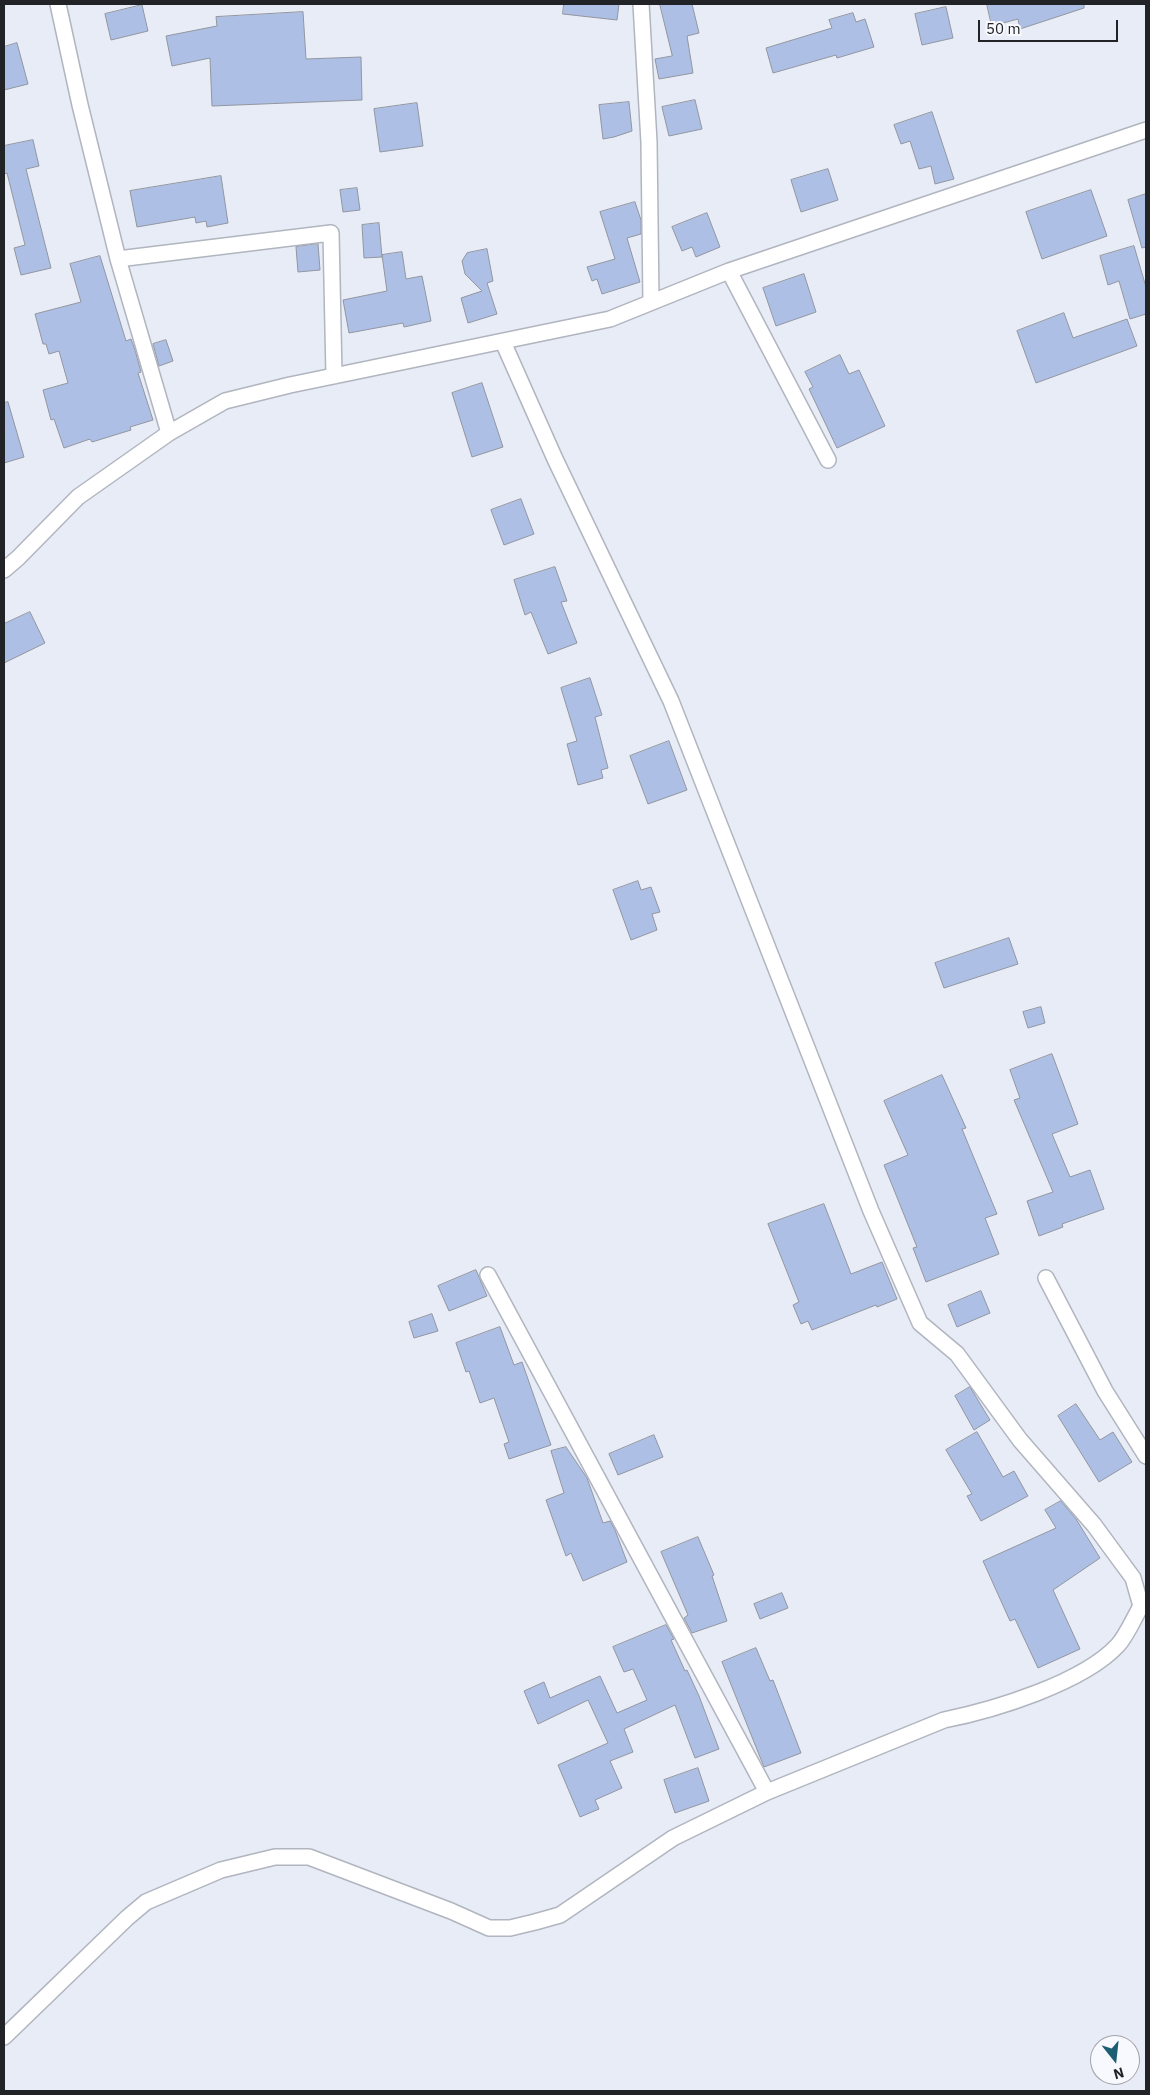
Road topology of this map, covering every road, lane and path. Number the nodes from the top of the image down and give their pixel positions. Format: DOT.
graph roads {
  1 [pos="58,4"];
  2 [pos="642,4"];
  3 [pos="1146,130"];
  4 [pos="118,259"];
  5 [pos="729,271"];
  6 [pos="651,302"];
  7 [pos="503,342"];
  8 [pos="334,376"];
  9 [pos="169,433"];
  10 [pos="828,460"];
  11 [pos="4,570"];
  12 [pos="488,1275"];
  13 [pos="1046,1278"];
  14 [pos="1146,1456"];
  15 [pos="1144,1603"];
  16 [pos="767,1792"];
  17 [pos="4,2037"];
  1 -- 4 [label="street"];
  2 -- 6 [label="street"];
  3 -- 5 [label="street"];
  4 -- 8 [label="street"];
  4 -- 9 [label="street"];
  5 -- 6 [label="street"];
  5 -- 10 [label="street"];
  6 -- 7 [label="street"];
  7 -- 8 [label="street"];
  7 -- 15 [label="street"];
  8 -- 9 [label="street"];
  9 -- 11 [label="street"];
  12 -- 16 [label="street"];
  13 -- 14 [label="street"];
  15 -- 16 [label="street"];
  16 -- 17 [label="street"];
}
